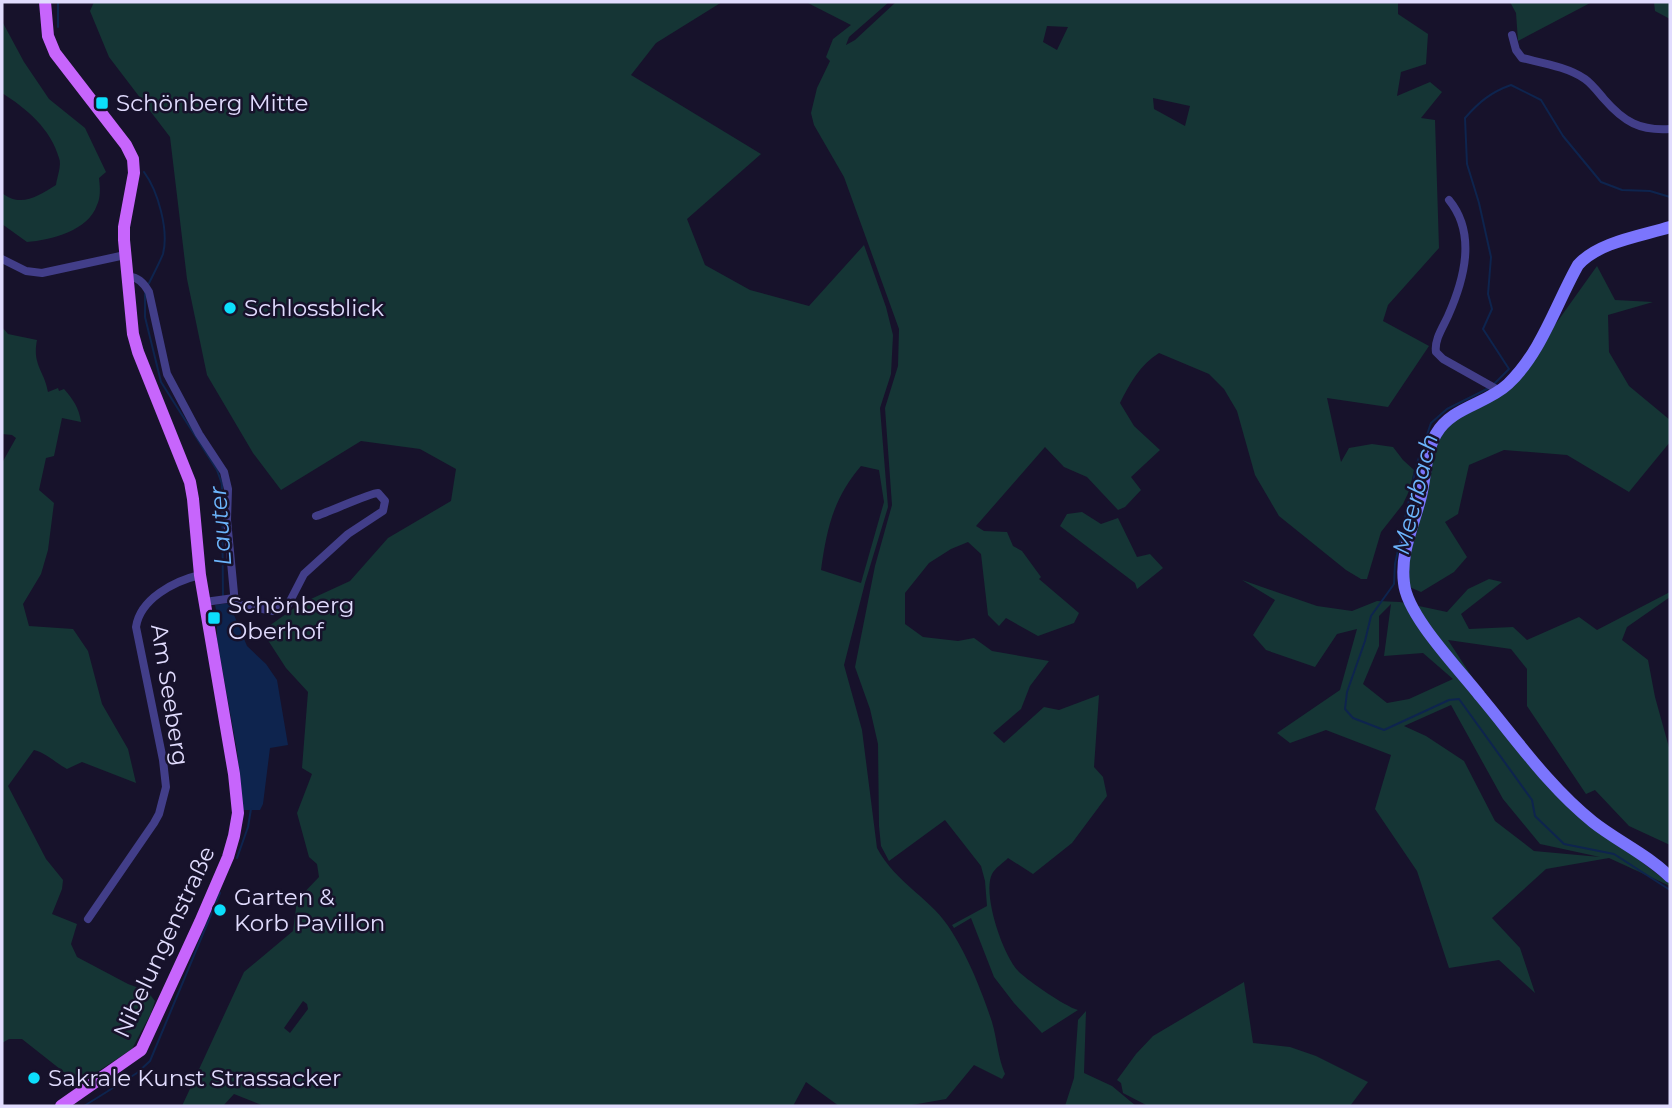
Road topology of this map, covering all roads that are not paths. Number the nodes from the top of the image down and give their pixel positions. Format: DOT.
graph roads {
  1 [pos="46,2"];
  2 [pos="1512,35"];
  3 [pos="1670,130"];
  4 [pos="1449,200"];
  5 [pos="1670,227"];
  6 [pos="125,255"];
  7 [pos="2,259"];
  8 [pos="128,277"];
  9 [pos="1496,388"];
  10 [pos="316,516"];
  11 [pos="200,575"];
  12 [pos="233,598"];
  13 [pos="209,602"];
  14 [pos="1670,877"];
  15 [pos="88,919"];
  16 [pos="61,1106"];
  1 -- 6 [label="main road, Nibelungenstraße"];
  2 -- 3 [label="street"];
  4 -- 9 [label="street"];
  5 -- 9 [label="street"];
  6 -- 7 [label="street"];
  6 -- 8 [label="main road, Nibelungenstraße"];
  8 -- 11 [label="main road, Nibelungenstraße"];
  8 -- 12 [label="street"];
  9 -- 14 [label="street"];
  10 -- 12 [label="street"];
  11 -- 13 [label="main road, Nibelungenstraße"];
  11 -- 15 [label="street, Am Seeberg"];
  12 -- 13 [label="street"];
  13 -- 16 [label="main road, Nibelungenstraße"];
}
